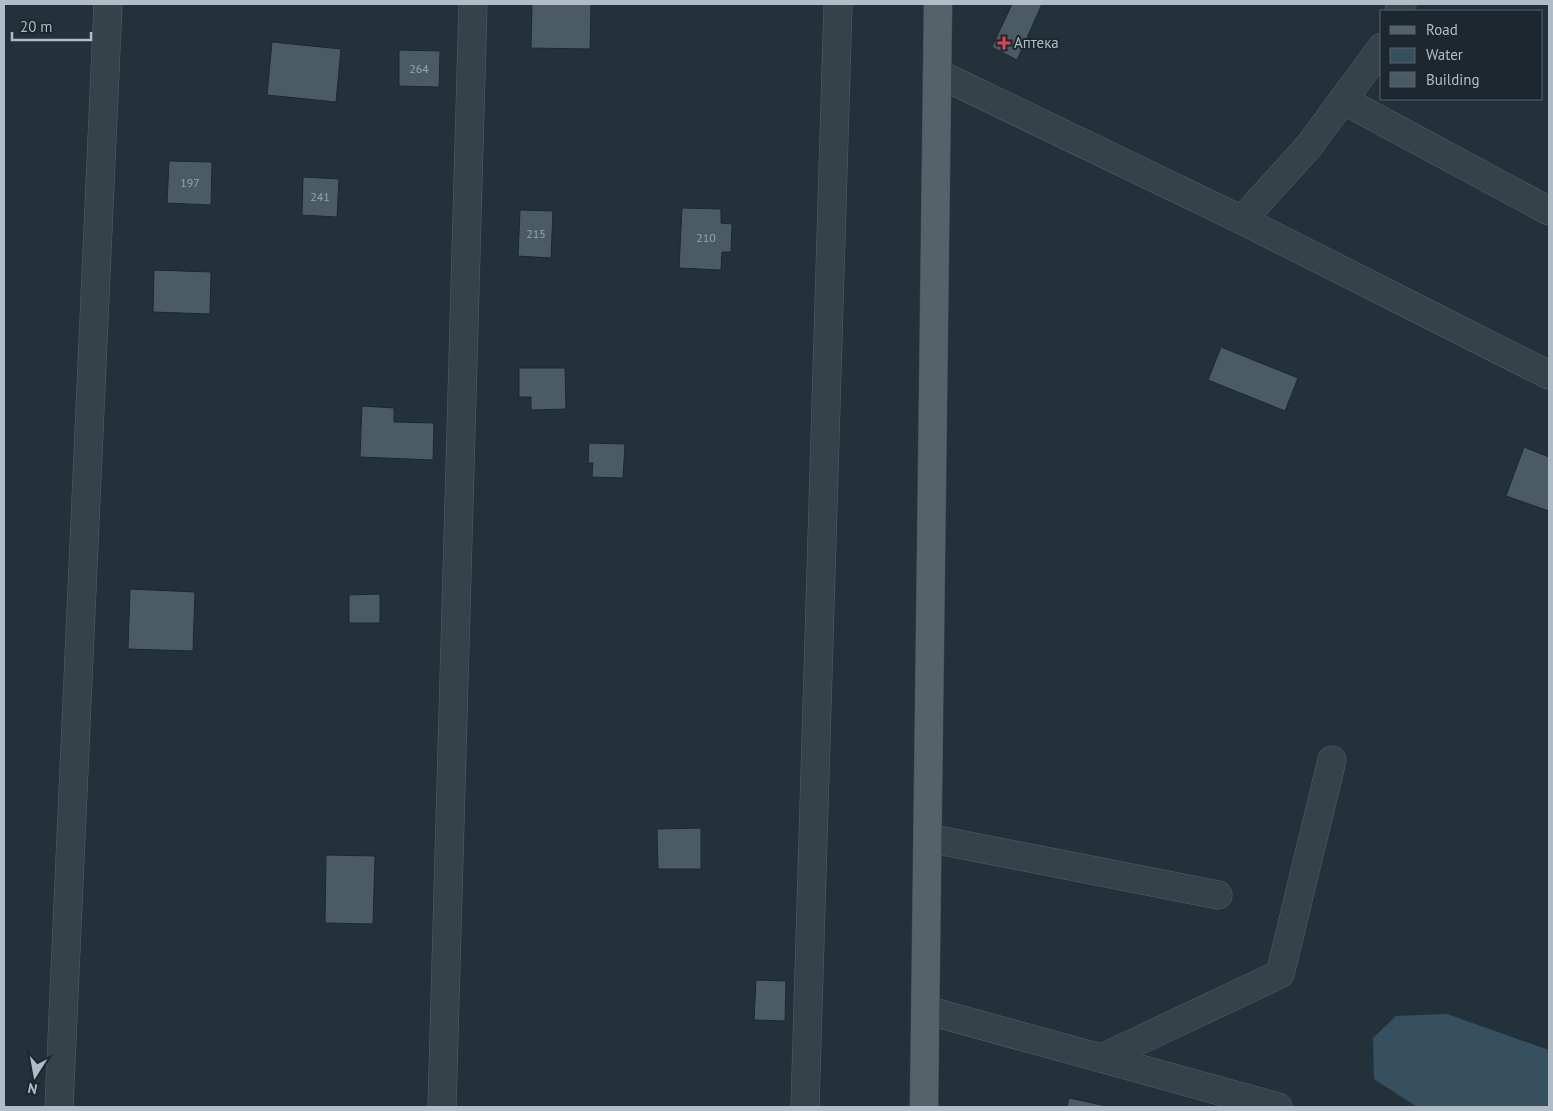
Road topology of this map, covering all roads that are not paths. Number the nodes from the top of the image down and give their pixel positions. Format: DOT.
graph roads {
  1 [pos="108,4"];
  2 [pos="472,4"];
  3 [pos="838,4"];
  4 [pos="938,4"];
  5 [pos="1380,50"];
  6 [pos="937,73"];
  7 [pos="1343,100"];
  8 [pos="1549,211"];
  9 [pos="1242,220"];
  10 [pos="1549,375"];
  11 [pos="1332,760"];
  12 [pos="928,838"];
  13 [pos="1218,895"];
  14 [pos="926,1010"];
  15 [pos="1102,1058"];
  16 [pos="59,1107"];
  17 [pos="442,1107"];
  18 [pos="806,1107"];
  19 [pos="924,1107"];
  20 [pos="1278,1107"];
  1 -- 16 [label="street"];
  2 -- 17 [label="street"];
  3 -- 18 [label="street"];
  4 -- 6 [label="main road"];
  5 -- 7 [label="street"];
  6 -- 9 [label="street"];
  6 -- 12 [label="main road"];
  7 -- 8 [label="street"];
  7 -- 9 [label="street"];
  9 -- 10 [label="street"];
  11 -- 15 [label="street"];
  12 -- 13 [label="street"];
  12 -- 14 [label="main road"];
  14 -- 15 [label="street"];
  14 -- 19 [label="main road"];
  15 -- 20 [label="street"];
}
